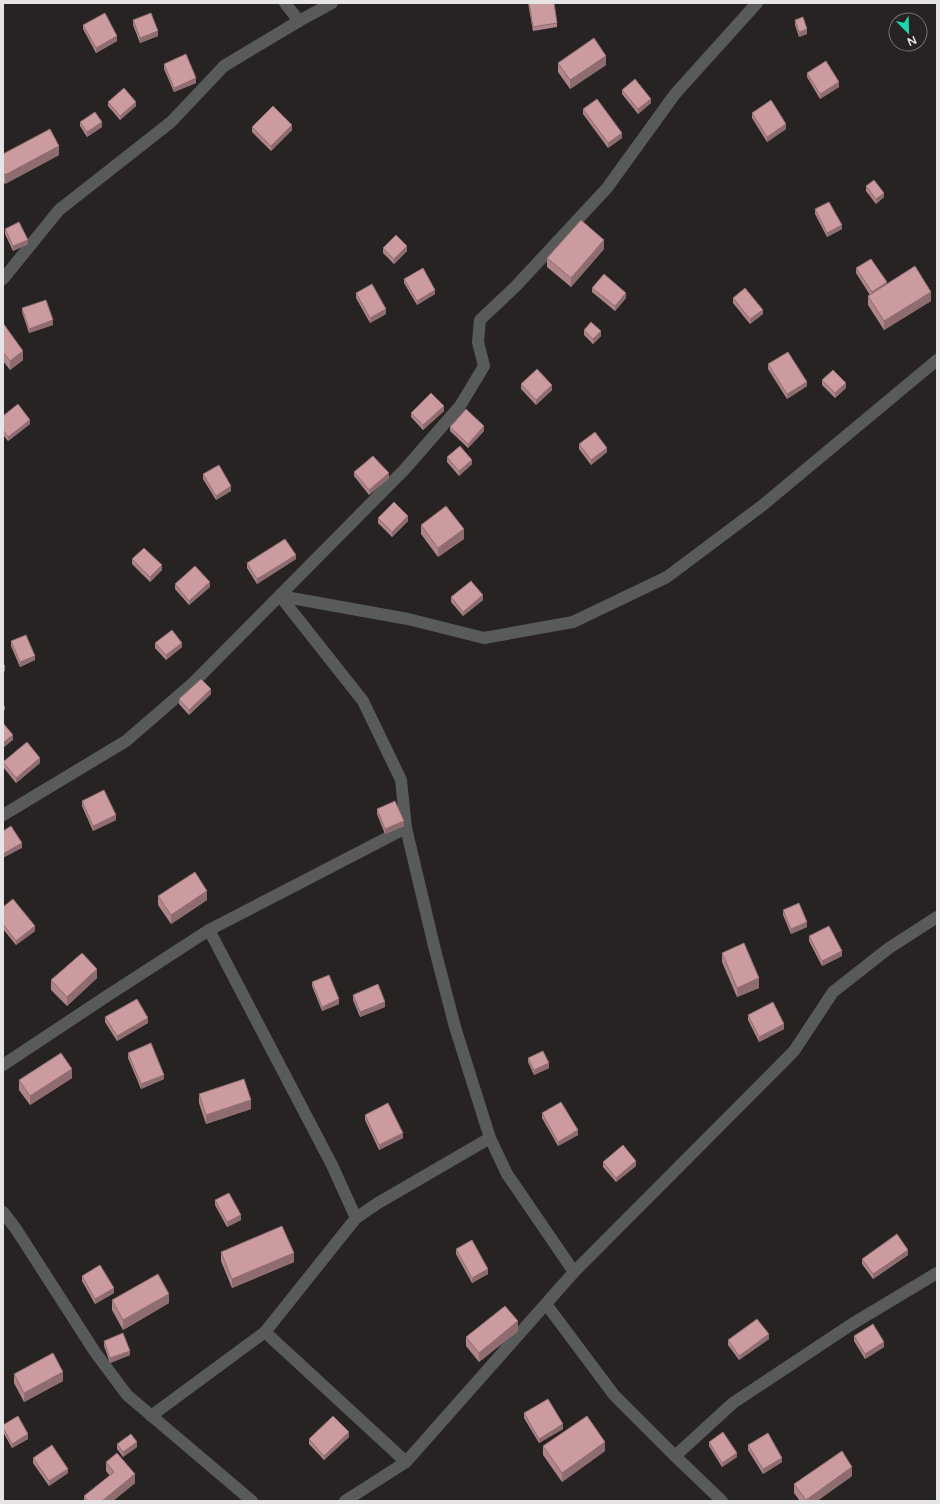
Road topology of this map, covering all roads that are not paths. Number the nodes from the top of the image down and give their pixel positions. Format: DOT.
graph roads {
  1 [pos="285,3"];
  2 [pos="332,3"];
  3 [pos="757,3"];
  4 [pos="299,21"];
  5 [pos="3,279"];
  6 [pos="937,360"];
  7 [pos="280,596"];
  8 [pos="3,815"];
  9 [pos="406,828"];
  10 [pos="937,917"];
  11 [pos="209,930"];
  12 [pos="3,1065"];
  13 [pos="490,1138"];
  14 [pos="3,1212"];
  15 [pos="356,1218"];
  16 [pos="574,1272"];
  17 [pos="937,1273"];
  18 [pos="546,1304"];
  19 [pos="265,1332"];
  20 [pos="151,1416"];
  21 [pos="675,1456"];
  22 [pos="406,1462"];
  23 [pos="717,1499"];
  24 [pos="252,1501"];
  25 [pos="345,1501"];
  1 -- 4 [label="street"];
  2 -- 4 [label="street"];
  3 -- 7 [label="street"];
  4 -- 5 [label="street"];
  6 -- 7 [label="street"];
  7 -- 8 [label="street"];
  7 -- 9 [label="street"];
  9 -- 11 [label="street"];
  9 -- 13 [label="street"];
  10 -- 16 [label="street"];
  11 -- 12 [label="street"];
  11 -- 15 [label="street"];
  13 -- 15 [label="street"];
  13 -- 16 [label="street"];
  14 -- 20 [label="street"];
  15 -- 19 [label="street"];
  16 -- 18 [label="street"];
  17 -- 21 [label="street"];
  18 -- 21 [label="street"];
  18 -- 22 [label="street"];
  19 -- 20 [label="street"];
  19 -- 22 [label="street"];
  20 -- 24 [label="street"];
  21 -- 23 [label="street"];
  22 -- 25 [label="street"];
}
